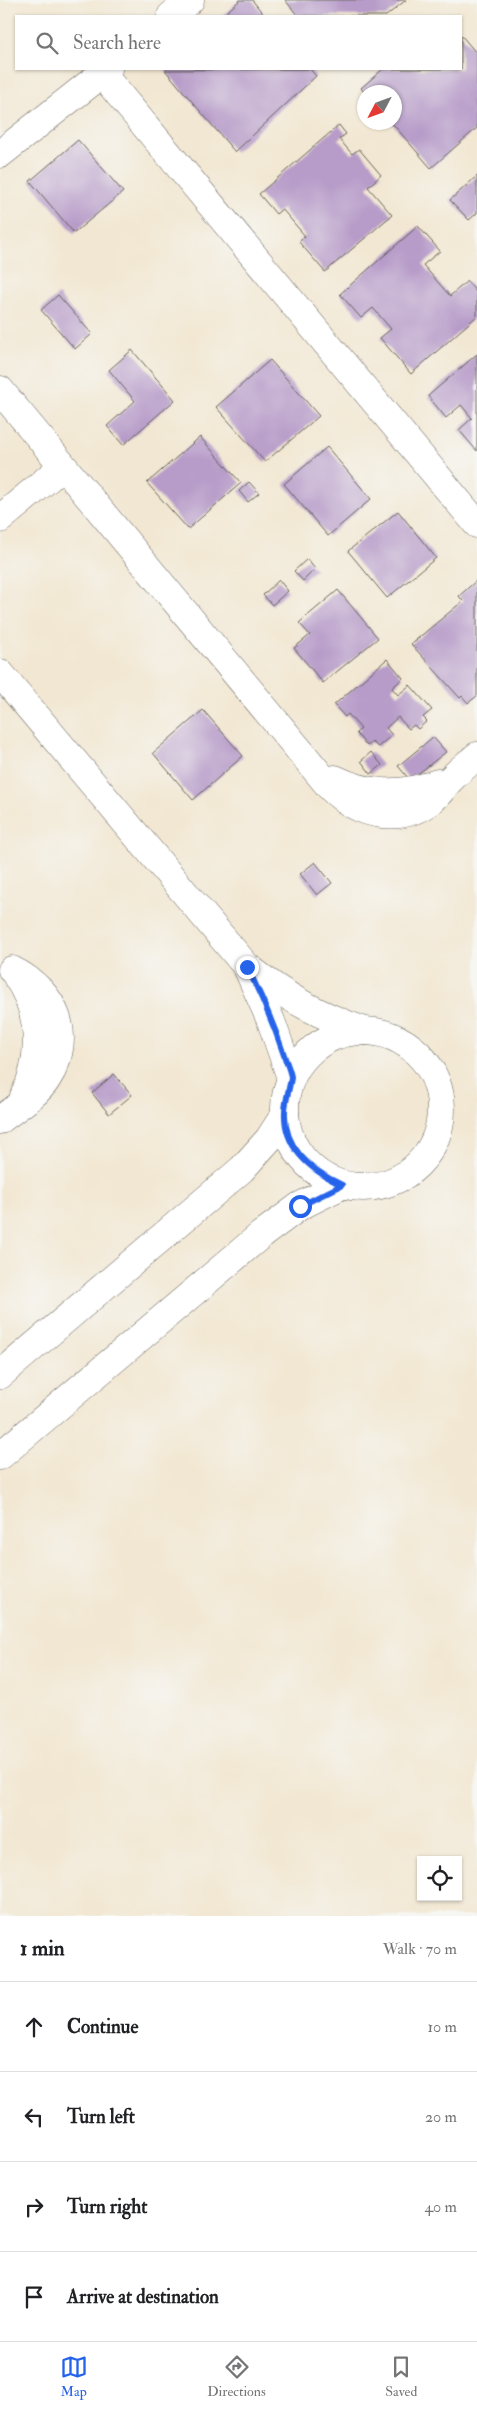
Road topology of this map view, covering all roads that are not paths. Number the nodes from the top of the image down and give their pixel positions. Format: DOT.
graph roads {
  1 [pos="190,0"];
  2 [pos="171,15"];
  3 [pos="105,71"];
  4 [pos="0,154"];
  5 [pos="0,390"];
  6 [pos="63,466"];
  7 [pos="0,519"];
  8 [pos="477,524"];
  9 [pos="0,673"];
  10 [pos="477,756"];
  11 [pos="6,964"];
  12 [pos="247,967"];
  13 [pos="366,1031"];
  14 [pos="291,1078"];
  15 [pos="285,1114"];
  16 [pos="0,1120"];
  17 [pos="342,1185"];
  18 [pos="0,1375"];
  19 [pos="0,1456"];
  1 -- 2 [label="street"];
  3 -- 4 [label="street"];
  3 -- 8 [label="street"];
  5 -- 6 [label="street"];
  6 -- 7 [label="street"];
  6 -- 10 [label="street"];
  9 -- 12 [label="street"];
  11 -- 16 [label="street"];
  12 -- 13 [label="street"];
  12 -- 14 [label="street"];
  13 -- 14 [label="street"];
  13 -- 17 [label="street"];
  14 -- 15 [label="street"];
  15 -- 17 [label="street"];
  15 -- 18 [label="street"];
  17 -- 19 [label="street"];
}
